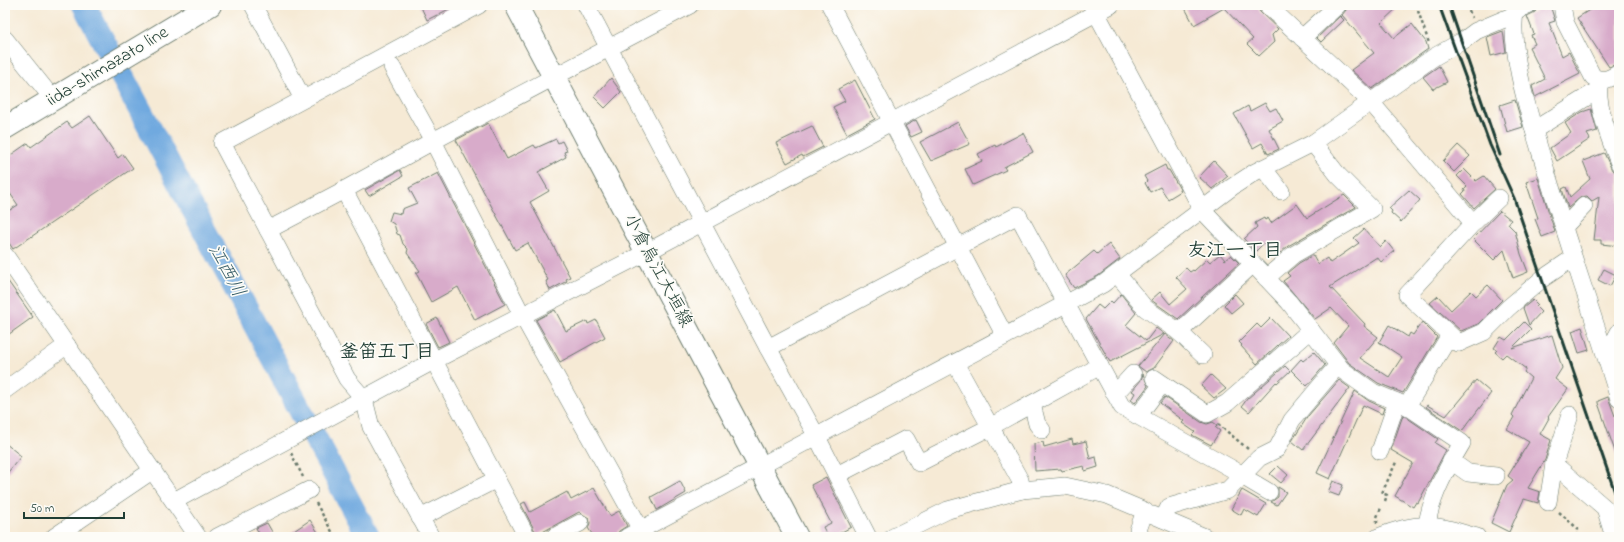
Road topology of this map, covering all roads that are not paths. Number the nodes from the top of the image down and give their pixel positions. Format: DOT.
graph roads {
  1 [pos="210,5"];
  2 [pos="253,5"];
  3 [pos="478,5"];
  4 [pos="516,5"];
  5 [pos="586,5"];
  6 [pos="690,5"];
  7 [pos="830,5"];
  8 [pos="1111,5"];
  9 [pos="1267,5"];
  10 [pos="1338,5"];
  11 [pos="1528,5"];
  12 [pos="1562,5"];
  13 [pos="1094,9"];
  14 [pos="1515,10"];
  15 [pos="1302,38"];
  16 [pos="5,39"];
  17 [pos="609,48"];
  18 [pos="392,67"];
  19 [pos="1619,73"];
  20 [pos="554,77"];
  21 [pos="1599,85"];
  22 [pos="303,99"];
  23 [pos="53,100"];
  24 [pos="1370,101"];
  25 [pos="891,122"];
  26 [pos="5,128"];
  27 [pos="1534,130"];
  28 [pos="433,142"];
  29 [pos="1313,143"];
  30 [pos="1619,163"];
  31 [pos="1263,168"];
  32 [pos="344,190"];
  33 [pos="1281,191"];
  34 [pos="1499,198"];
  35 [pos="1584,206"];
  36 [pos="1203,211"];
  37 [pos="702,223"];
  38 [pos="1473,223"];
  39 [pos="1564,227"];
  40 [pos="268,230"];
  41 [pos="958,247"];
  42 [pos="647,252"];
  43 [pos="5,255"];
  44 [pos="1573,258"];
  45 [pos="1253,264"];
  46 [pos="1117,274"];
  47 [pos="1266,278"];
  48 [pos="1066,304"];
  49 [pos="522,315"];
  50 [pos="1310,330"];
  51 [pos="1179,332"];
  52 [pos="1619,332"];
  53 [pos="1005,336"];
  54 [pos="1459,343"];
  55 [pos="68,345"];
  56 [pos="768,348"];
  57 [pos="1203,355"];
  58 [pos="1606,356"];
  59 [pos="435,360"];
  60 [pos="955,363"];
  61 [pos="1338,365"];
  62 [pos="1100,366"];
  63 [pos="1133,374"];
  64 [pos="5,390"];
  65 [pos="1115,394"];
  66 [pos="1619,399"];
  67 [pos="360,402"];
  68 [pos="1032,404"];
  69 [pos="1402,404"];
  70 [pos="1570,415"];
  71 [pos="1138,416"];
  72 [pos="990,427"];
  73 [pos="1042,430"];
  74 [pos="817,437"];
  75 [pos="1380,451"];
  76 [pos="1451,462"];
  77 [pos="1554,464"];
  78 [pos="761,468"];
  79 [pos="153,470"];
  80 [pos="836,475"];
  81 [pos="1243,476"];
  82 [pos="1496,476"];
  83 [pos="497,479"];
  84 [pos="309,490"];
  85 [pos="1022,490"];
  86 [pos="1270,492"];
  87 [pos="174,501"];
  88 [pos="1548,502"];
  89 [pos="1145,511"];
  90 [pos="420,518"];
  91 [pos="1163,519"];
  92 [pos="580,523"];
  93 [pos="1427,525"];
  94 [pos="638,534"];
  95 [pos="54,537"];
  96 [pos="198,537"];
  97 [pos="217,537"];
  98 [pos="431,537"];
  99 [pos="527,537"];
  100 [pos="554,537"];
  101 [pos="798,537"];
  102 [pos="868,537"];
  103 [pos="892,537"];
  104 [pos="1141,537"];
  105 [pos="1205,537"];
  106 [pos="1378,537"];
  107 [pos="1477,537"];
  108 [pos="1614,537"];
  1 -- 23 [label="main road, iida-shimazato line"];
  2 -- 22 [label="street"];
  3 -- 22 [label="street"];
  4 -- 20 [label="main road, 小倉烏江大垣線"];
  5 -- 17 [label="street"];
  6 -- 17 [label="street"];
  7 -- 25 [label="street"];
  8 -- 13 [label="street"];
  9 -- 15 [label="street"];
  10 -- 15 [label="street"];
  11 -- 14 [label="street"];
  12 -- 21 [label="street"];
  13 -- 25 [label="street"];
  13 -- 36 [label="street"];
  14 -- 24 [label="street"];
  14 -- 27 [label="street"];
  15 -- 24 [label="street"];
  16 -- 23 [label="street"];
  17 -- 20 [label="street"];
  17 -- 37 [label="street"];
  18 -- 28 [label="street"];
  19 -- 21 [label="street"];
  20 -- 28 [label="street"];
  20 -- 42 [label="main road, 小倉烏江大垣線"];
  21 -- 27 [label="street"];
  21 -- 30 [label="street"];
  22 -- 40 [label="street"];
  23 -- 26 [label="main road, iida-shimazato line"];
  24 -- 29 [label="street"];
  24 -- 38 [label="street"];
  25 -- 37 [label="street"];
  25 -- 41 [label="street"];
  27 -- 39 [label="street"];
  28 -- 32 [label="street"];
  28 -- 49 [label="street"];
  29 -- 31 [label="street"];
  29 -- 47 [label="street"];
  31 -- 33 [label="street"];
  31 -- 36 [label="street"];
  32 -- 40 [label="street"];
  32 -- 59 [label="street"];
  34 -- 38 [label="street"];
  35 -- 39 [label="street"];
  36 -- 45 [label="street"];
  36 -- 46 [label="street"];
  37 -- 42 [label="street"];
  37 -- 56 [label="street"];
  38 -- 54 [label="street"];
  39 -- 44 [label="street"];
  40 -- 67 [label="street"];
  41 -- 48 [label="street"];
  41 -- 53 [label="street"];
  41 -- 56 [label="street"];
  42 -- 49 [label="street"];
  42 -- 78 [label="main road, 小倉烏江大垣線"];
  43 -- 55 [label="street"];
  44 -- 54 [label="street"];
  44 -- 58 [label="street"];
  45 -- 47 [label="street"];
  45 -- 51 [label="street"];
  46 -- 48 [label="street"];
  46 -- 51 [label="street"];
  47 -- 50 [label="street"];
  48 -- 53 [label="street"];
  48 -- 62 [label="street"];
  49 -- 59 [label="street"];
  49 -- 94 [label="street"];
  50 -- 61 [label="street"];
  50 -- 71 [label="street"];
  51 -- 57 [label="street"];
  52 -- 58 [label="street"];
  53 -- 60 [label="street"];
  54 -- 69 [label="street"];
  55 -- 64 [label="street"];
  55 -- 79 [label="street"];
  56 -- 74 [label="street"];
  58 -- 66 [label="street"];
  59 -- 67 [label="street"];
  59 -- 83 [label="street"];
  60 -- 72 [label="street"];
  60 -- 74 [label="street"];
  61 -- 69 [label="street"];
  61 -- 81 [label="street"];
  62 -- 65 [label="street"];
  62 -- 68 [label="street"];
  63 -- 65 [label="street"];
  65 -- 71 [label="street"];
  67 -- 87 [label="street"];
  67 -- 90 [label="street"];
  68 -- 72 [label="street"];
  68 -- 73 [label="street"];
  69 -- 75 [label="street"];
  69 -- 76 [label="street"];
  70 -- 77 [label="street"];
  71 -- 81 [label="street"];
  72 -- 80 [label="street"];
  72 -- 85 [label="street"];
  74 -- 78 [label="street"];
  74 -- 80 [label="street"];
  76 -- 82 [label="street"];
  76 -- 93 [label="street"];
  77 -- 88 [label="street"];
  77 -- 108 [label="street"];
  78 -- 94 [label="street"];
  78 -- 101 [label="main road, 小倉烏江大垣線"];
  79 -- 87 [label="street"];
  79 -- 95 [label="street"];
  80 -- 102 [label="street"];
  81 -- 86 [label="street"];
  81 -- 91 [label="street"];
  83 -- 90 [label="street"];
  83 -- 99 [label="street"];
  84 -- 97 [label="street"];
  85 -- 89 [label="street"];
  85 -- 103 [label="street"];
  87 -- 96 [label="street"];
  89 -- 91 [label="street"];
  89 -- 104 [label="street"];
  90 -- 98 [label="street"];
  91 -- 105 [label="street"];
  92 -- 100 [label="street"];
  93 -- 106 [label="street"];
  93 -- 107 [label="street"];
}
